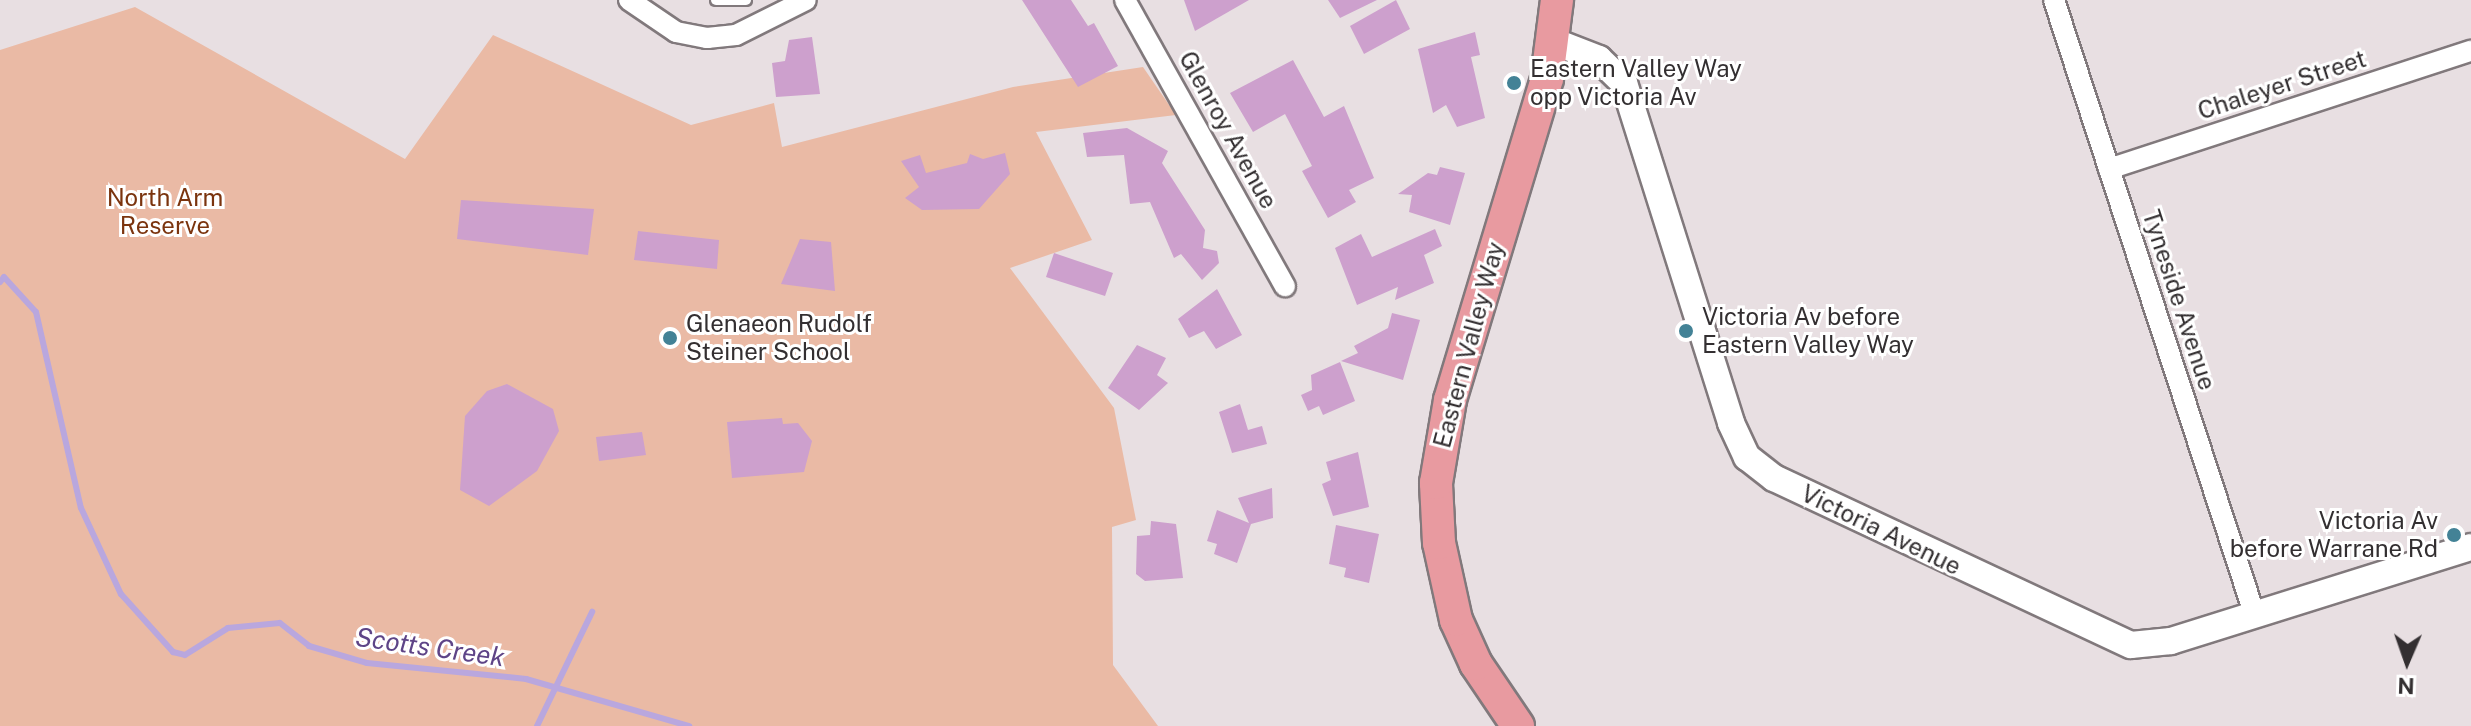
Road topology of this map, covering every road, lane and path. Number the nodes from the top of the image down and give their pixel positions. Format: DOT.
graph roads {
  1 [pos="629,0"];
  2 [pos="716,0"];
  3 [pos="746,0"];
  4 [pos="806,0"];
  5 [pos="1125,0"];
  6 [pos="1557,0"];
  7 [pos="2054,0"];
  8 [pos="1555,42"];
  9 [pos="2471,51"];
  10 [pos="2109,169"];
  11 [pos="1285,286"];
  12 [pos="2471,547"];
  13 [pos="2255,616"];
  14 [pos="1518,726"];
  1 -- 4 [label="street"];
  2 -- 3 [label="lane"];
  5 -- 11 [label="street, Glenroy Avenue"];
  6 -- 8 [label="main road, Eastern Valley Way"];
  7 -- 10 [label="street, Tyneside Avenue"];
  8 -- 13 [label="street, Victoria Avenue"];
  8 -- 14 [label="main road, Eastern Valley Way"];
  9 -- 10 [label="street, Chaleyer Street"];
  10 -- 13 [label="street, Tyneside Avenue"];
  12 -- 13 [label="street, Victoria Avenue"];
}
